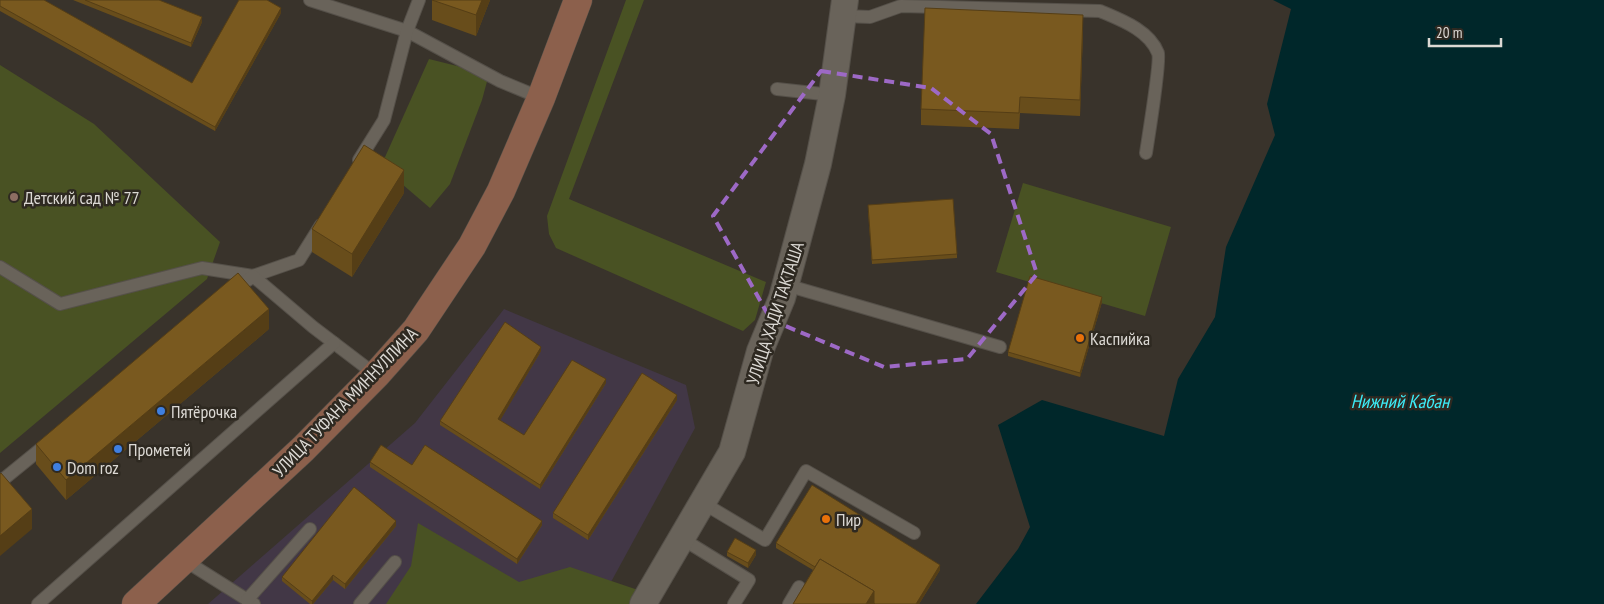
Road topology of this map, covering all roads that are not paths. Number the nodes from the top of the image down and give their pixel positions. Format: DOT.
graph roads {
  1 [pos="310,0"];
  2 [pos="419,0"];
  3 [pos="578,0"];
  4 [pos="844,8"];
  5 [pos="407,31"];
  6 [pos="777,89"];
  7 [pos="832,95"];
  8 [pos="541,98"];
  9 [pos="1146,153"];
  10 [pos="354,170"];
  11 [pos="329,211"];
  12 [pos="0,267"];
  13 [pos="254,276"];
  14 [pos="786,285"];
  15 [pos="238,288"];
  16 [pos="334,344"];
  17 [pos="1000,347"];
  18 [pos="376,375"];
  19 [pos="62,432"];
  20 [pos="0,482"];
  21 [pos="703,503"];
  22 [pos="310,529"];
  23 [pos="914,533"];
  24 [pos="682,538"];
  25 [pos="184,560"];
  26 [pos="395,562"];
  27 [pos="799,587"];
  28 [pos="251,602"];
  29 [pos="38,604"];
  30 [pos="136,604"];
  31 [pos="360,604"];
  32 [pos="643,604"];
  33 [pos="734,604"];
  34 [pos="789,604"];
  1 -- 5 [label="lane"];
  2 -- 5 [label="lane"];
  3 -- 8 [label="main road, УЛИЦА ТУФАНА МИННУЛЛИНА"];
  4 -- 7 [label="street, УЛИЦА ХАДИ ТАКТАША"];
  4 -- 9 [label="lane"];
  5 -- 8 [label="lane"];
  5 -- 10 [label="lane"];
  6 -- 7 [label="lane"];
  7 -- 14 [label="street, УЛИЦА ХАДИ ТАКТАША"];
  8 -- 18 [label="main road, УЛИЦА ТУФАНА МИННУЛЛИНА"];
  11 -- 13 [label="lane"];
  12 -- 13 [label="lane"];
  13 -- 15 [label="lane"];
  13 -- 16 [label="lane"];
  14 -- 17 [label="lane"];
  14 -- 21 [label="street, УЛИЦА ХАДИ ТАКТАША"];
  16 -- 18 [label="lane"];
  16 -- 29 [label="lane"];
  18 -- 25 [label="main road, УЛИЦА ТУФАНА МИННУЛЛИНА"];
  19 -- 20 [label="lane"];
  21 -- 23 [label="lane"];
  21 -- 24 [label="street, УЛИЦА ХАДИ ТАКТАША"];
  22 -- 28 [label="lane"];
  24 -- 32 [label="street, УЛИЦА ХАДИ ТАКТАША"];
  24 -- 33 [label="lane"];
  25 -- 28 [label="lane"];
  25 -- 30 [label="main road, УЛИЦА ТУФАНА МИННУЛЛИНА"];
  26 -- 31 [label="lane"];
  27 -- 34 [label="lane"];
}
